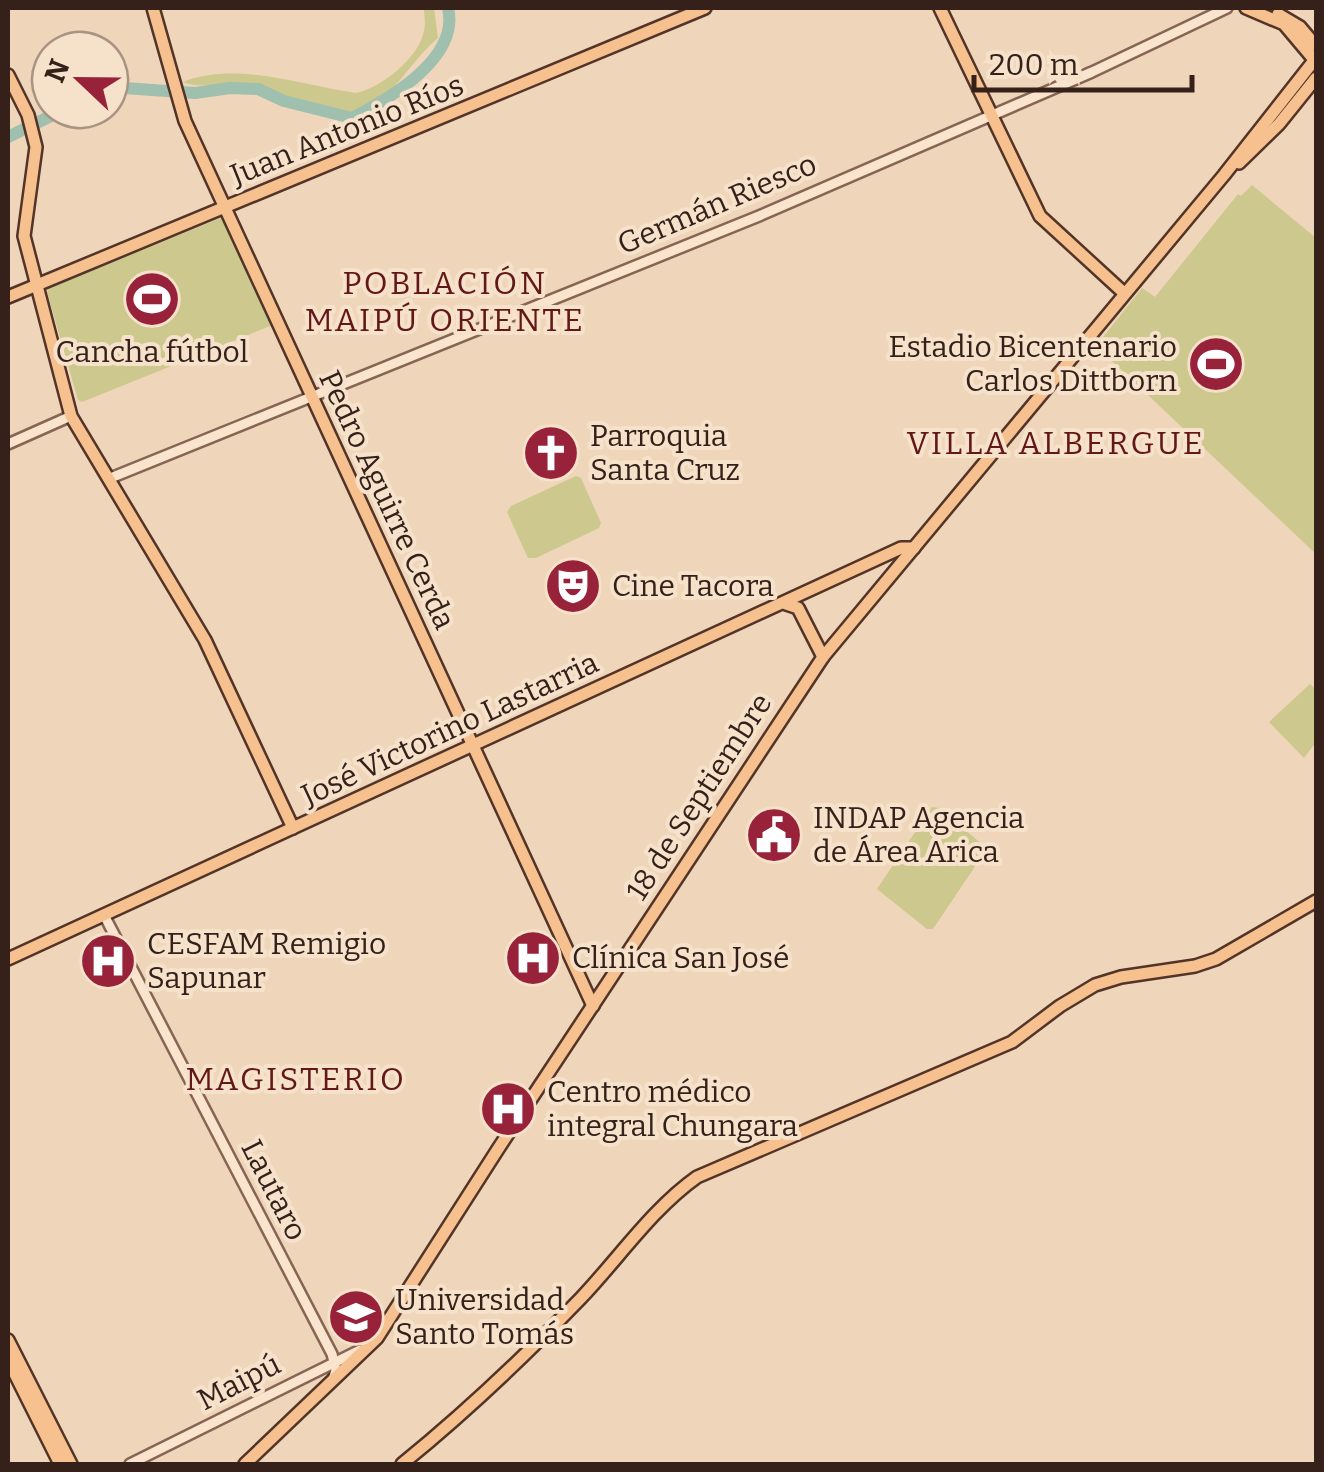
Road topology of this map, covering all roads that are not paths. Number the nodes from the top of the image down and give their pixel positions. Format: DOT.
graph roads {
  1 [pos="153,8"];
  2 [pos="704,8"];
  3 [pos="940,8"];
  4 [pos="1228,8"];
  5 [pos="1246,8"];
  6 [pos="1254,8"];
  7 [pos="1314,40"];
  8 [pos="1316,60"];
  9 [pos="8,74"];
  10 [pos="1316,78"];
  11 [pos="1311,90"];
  12 [pos="992,114"];
  13 [pos="1224,175"];
  14 [pos="225,207"];
  15 [pos="36,287"];
  16 [pos="1124,293"];
  17 [pos="8,297"];
  18 [pos="312,396"];
  19 [pos="71,416"];
  20 [pos="8,444"];
  21 [pos="108,479"];
  22 [pos="914,548"];
  23 [pos="786,604"];
  24 [pos="822,657"];
  25 [pos="472,746"];
  26 [pos="292,828"];
  27 [pos="1316,901"];
  28 [pos="104,915"];
  29 [pos="8,959"];
  30 [pos="578,972"];
  31 [pos="607,986"];
  32 [pos="593,1006"];
  33 [pos="8,1340"];
  34 [pos="372,1344"];
  35 [pos="8,1360"];
  36 [pos="335,1362"];
  37 [pos="331,1383"];
  38 [pos="60,1464"];
  39 [pos="71,1464"];
  40 [pos="130,1464"];
  41 [pos="244,1464"];
  42 [pos="402,1464"];
  1 -- 14 [label="main road, Pedro Aguirre Cerda"];
  2 -- 14 [label="main road, Juan Antonio Ríos"];
  3 -- 12 [label="main road"];
  4 -- 12 [label="street, Germán Riesco"];
  5 -- 8 [label="main road"];
  6 -- 7 [label="main road"];
  8 -- 13 [label="main road, 18 de Septiembre"];
  9 -- 15 [label="main road"];
  10 -- 11 [label="main road, 18 de Septiembre"];
  11 -- 13 [label="main road, 18 de Septiembre"];
  12 -- 16 [label="main road"];
  12 -- 18 [label="street, Germán Riesco"];
  13 -- 16 [label="main road, 18 de Septiembre"];
  14 -- 15 [label="main road, Juan Antonio Ríos"];
  14 -- 18 [label="main road, Pedro Aguirre Cerda"];
  15 -- 17 [label="main road, Juan Antonio Ríos"];
  15 -- 19 [label="main road"];
  16 -- 22 [label="main road, 18 de Septiembre"];
  18 -- 21 [label="street, Germán Riesco"];
  18 -- 25 [label="main road, Pedro Aguirre Cerda"];
  19 -- 20 [label="street"];
  19 -- 21 [label="main road"];
  21 -- 26 [label="main road"];
  22 -- 23 [label="main road, José Victorino Lastarria"];
  22 -- 24 [label="main road, 18 de Septiembre"];
  23 -- 24 [label="main road"];
  23 -- 25 [label="main road, José Victorino Lastarria"];
  24 -- 31 [label="main road, 18 de Septiembre"];
  25 -- 26 [label="main road, José Victorino Lastarria"];
  25 -- 30 [label="main road, Pedro Aguirre Cerda"];
  26 -- 28 [label="main road, José Victorino Lastarria"];
  27 -- 42 [label="main road"];
  28 -- 29 [label="main road, José Victorino Lastarria"];
  28 -- 36 [label="street, Lautaro"];
  30 -- 31 [label="main road"];
  30 -- 32 [label="main road, Pedro Aguirre Cerda"];
  31 -- 32 [label="main road, 18 de Septiembre"];
  32 -- 34 [label="main road, 18 de Septiembre"];
  33 -- 39 [label="main road"];
  34 -- 36 [label="street, Maipú"];
  34 -- 37 [label="main road, 18 de Septiembre"];
  35 -- 38 [label="main road"];
  36 -- 37 [label="street"];
  36 -- 40 [label="street, Maipú"];
  37 -- 41 [label="main road, 18 de Septiembre"];
}
